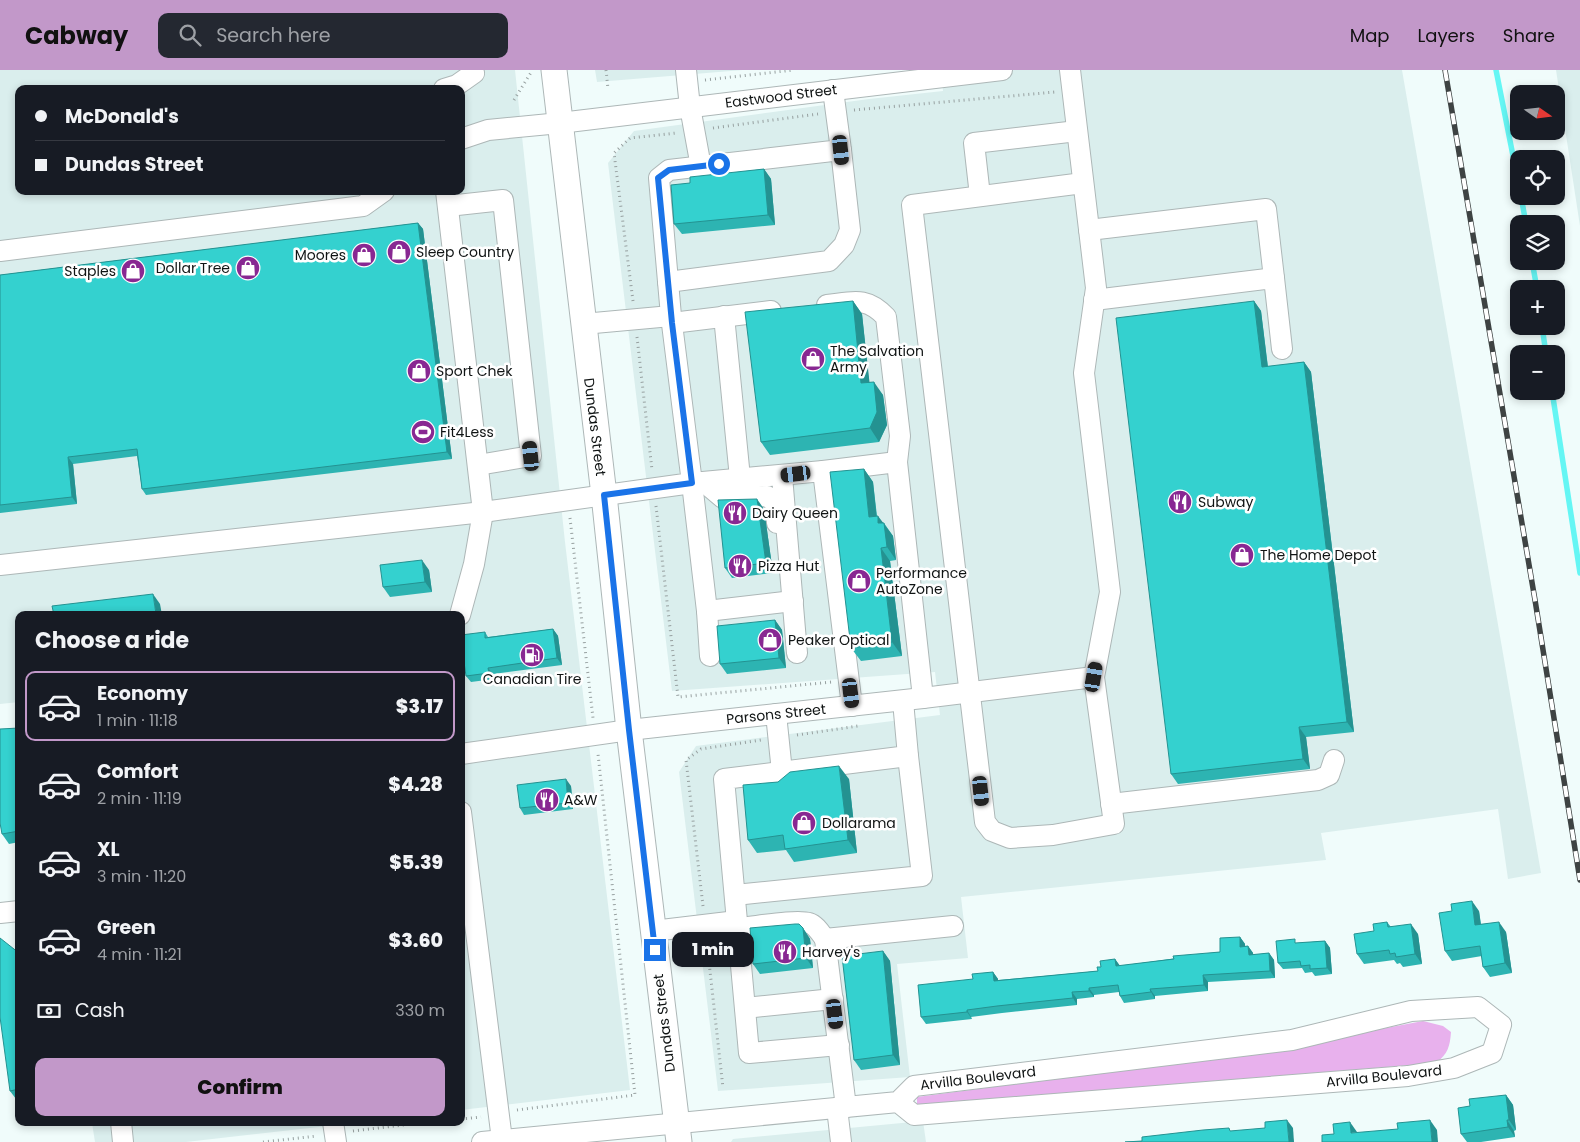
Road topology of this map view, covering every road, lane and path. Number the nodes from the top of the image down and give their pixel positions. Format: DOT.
graph roads {
  1 [pos="473,70"];
  2 [pos="532,70"];
  3 [pos="554,70"];
  4 [pos="606,70"];
  5 [pos="794,70"];
  6 [pos="1002,70"];
  7 [pos="1070,70"];
  8 [pos="930,74"];
  9 [pos="687,76"];
  10 [pos="457,85"];
  11 [pos="608,89"];
  12 [pos="833,90"];
  13 [pos="1073,91"];
  14 [pos="514,100"];
  15 [pos="690,107"];
  16 [pos="836,111"];
  17 [pos="560,123"];
  18 [pos="695,130"];
  19 [pos="1077,131"];
  20 [pos="465,139"];
  21 [pos="841,150"];
  22 [pos="701,166"];
  23 [pos="1084,183"];
  24 [pos="378,195"];
  25 [pos="980,196"];
  26 [pos="447,199"];
  27 [pos="1089,230"];
  28 [pos="0,251"];
  29 [pos="1274,278"];
  30 [pos="668,282"];
  31 [pos="1094,300"];
  32 [pos="724,316"];
  33 [pos="635,319"];
  34 [pos="671,319"];
  35 [pos="583,324"];
  36 [pos="1282,349"];
  37 [pos="897,462"];
  38 [pos="478,465"];
  39 [pos="823,471"];
  40 [pos="782,476"];
  41 [pos="740,478"];
  42 [pos="698,483"];
  43 [pos="654,488"];
  44 [pos="604,495"];
  45 [pos="483,512"];
  46 [pos="569,514"];
  47 [pos="0,565"];
  48 [pos="792,592"];
  49 [pos="461,611"];
  50 [pos="707,611"];
  51 [pos="797,653"];
  52 [pos="710,656"];
  53 [pos="1094,677"];
  54 [pos="970,692"];
  55 [pos="923,698"];
  56 [pos="902,700"];
  57 [pos="852,706"];
  58 [pos="776,714"];
  59 [pos="594,724"];
  60 [pos="861,726"];
  61 [pos="629,730"];
  62 [pos="796,735"];
  63 [pos="465,753"];
  64 [pos="598,754"];
  65 [pos="908,756"];
  66 [pos="1334,760"];
  67 [pos="782,772"];
  68 [pos="1111,804"];
  69 [pos="465,854"];
  70 [pos="735,895"];
  71 [pos="15,911"];
  72 [pos="0,913"];
  73 [pos="737,925"];
  74 [pos="953,926"];
  75 [pos="653,931"];
  76 [pos="826,939"];
  77 [pos="707,944"];
  78 [pos="833,999"];
  79 [pos="745,1008"];
  80 [pos="839,1045"];
  81 [pos="723,1088"];
  82 [pos="898,1102"];
  83 [pos="842,1107"];
  84 [pos="509,1111"];
  85 [pos="489,1116"];
  86 [pos="465,1119"];
  87 [pos="121,1126"];
  88 [pos="391,1126"];
  89 [pos="336,1132"];
  90 [pos="678,1132"];
  91 [pos="492,1141"];
  92 [pos="123,1142"];
  93 [pos="262,1142"];
  94 [pos="841,1142"];
  1 -- 10 [label="street"];
  2 -- 14 [label="path"];
  3 -- 17 [label="main road, Dundas Street"];
  4 -- 11 [label="path"];
  5 -- 9 [label="path"];
  6 -- 8 [label="street, Eastwood Street"];
  7 -- 13 [label="street"];
  8 -- 12 [label="street, Eastwood Street"];
  9 -- 15 [label="street"];
  12 -- 15 [label="street, Eastwood Street"];
  12 -- 16 [label="street"];
  13 -- 16 [label="path"];
  13 -- 19 [label="street"];
  15 -- 17 [label="street, Eastwood Street"];
  15 -- 18 [label="street"];
  16 -- 18 [label="path"];
  16 -- 21 [label="street"];
  17 -- 20 [label="street, Eastwood Street"];
  17 -- 35 [label="main road, Dundas Street"];
  18 -- 22 [label="street"];
  18 -- 33 [label="path"];
  19 -- 23 [label="street"];
  19 -- 25 [label="street"];
  21 -- 22 [label="street"];
  21 -- 30 [label="street"];
  22 -- 30 [label="street"];
  23 -- 25 [label="street"];
  23 -- 27 [label="street"];
  24 -- 28 [label="street"];
  25 -- 54 [label="street"];
  26 -- 38 [label="street"];
  26 -- 38 [label="street"];
  27 -- 29 [label="street"];
  27 -- 31 [label="street"];
  29 -- 31 [label="street"];
  29 -- 36 [label="street"];
  30 -- 34 [label="street"];
  31 -- 53 [label="street"];
  32 -- 34 [label="street"];
  32 -- 37 [label="street"];
  32 -- 41 [label="street"];
  33 -- 34 [label="street"];
  33 -- 35 [label="street"];
  33 -- 43 [label="path"];
  34 -- 42 [label="street"];
  35 -- 44 [label="main road, Dundas Street"];
  37 -- 39 [label="street"];
  37 -- 55 [label="street"];
  38 -- 45 [label="street"];
  39 -- 40 [label="street"];
  39 -- 57 [label="street"];
  40 -- 41 [label="street"];
  40 -- 48 [label="street"];
  41 -- 42 [label="street"];
  42 -- 43 [label="street"];
  42 -- 48 [label="street"];
  42 -- 50 [label="street"];
  43 -- 44 [label="street"];
  44 -- 45 [label="street"];
  44 -- 61 [label="main road, Dundas Street"];
  45 -- 47 [label="street"];
  45 -- 49 [label="street"];
  46 -- 59 [label="path"];
  48 -- 50 [label="street"];
  48 -- 51 [label="street"];
  50 -- 52 [label="street"];
  53 -- 54 [label="street, Parsons Street"];
  53 -- 68 [label="street"];
  54 -- 55 [label="street, Parsons Street"];
  54 -- 68 [label="street"];
  55 -- 56 [label="street, Parsons Street"];
  56 -- 57 [label="street, Parsons Street"];
  56 -- 65 [label="street"];
  57 -- 58 [label="street, Parsons Street"];
  58 -- 61 [label="street, Parsons Street"];
  58 -- 67 [label="street"];
  60 -- 62 [label="path"];
  61 -- 63 [label="street, Parsons Street"];
  61 -- 75 [label="main road, Dundas Street"];
  64 -- 84 [label="path"];
  65 -- 67 [label="street"];
  65 -- 70 [label="street"];
  66 -- 68 [label="street"];
  67 -- 70 [label="street"];
  69 -- 91 [label="street"];
  70 -- 73 [label="street"];
  71 -- 72 [label="street"];
  73 -- 75 [label="street"];
  73 -- 76 [label="street"];
  73 -- 79 [label="street"];
  74 -- 76 [label="street"];
  75 -- 90 [label="main road, Dundas Street"];
  76 -- 78 [label="street"];
  77 -- 81 [label="path"];
  78 -- 79 [label="street"];
  78 -- 80 [label="street"];
  79 -- 80 [label="street"];
  80 -- 83 [label="street"];
  82 -- 82 [label="street, Arvilla Boulevard"];
  82 -- 83 [label="street"];
  83 -- 90 [label="street"];
  83 -- 94 [label="street"];
  85 -- 86 [label="path"];
  87 -- 92 [label="street"];
  88 -- 89 [label="path"];
  89 -- 93 [label="path"];
  90 -- 91 [label="street"];
}
